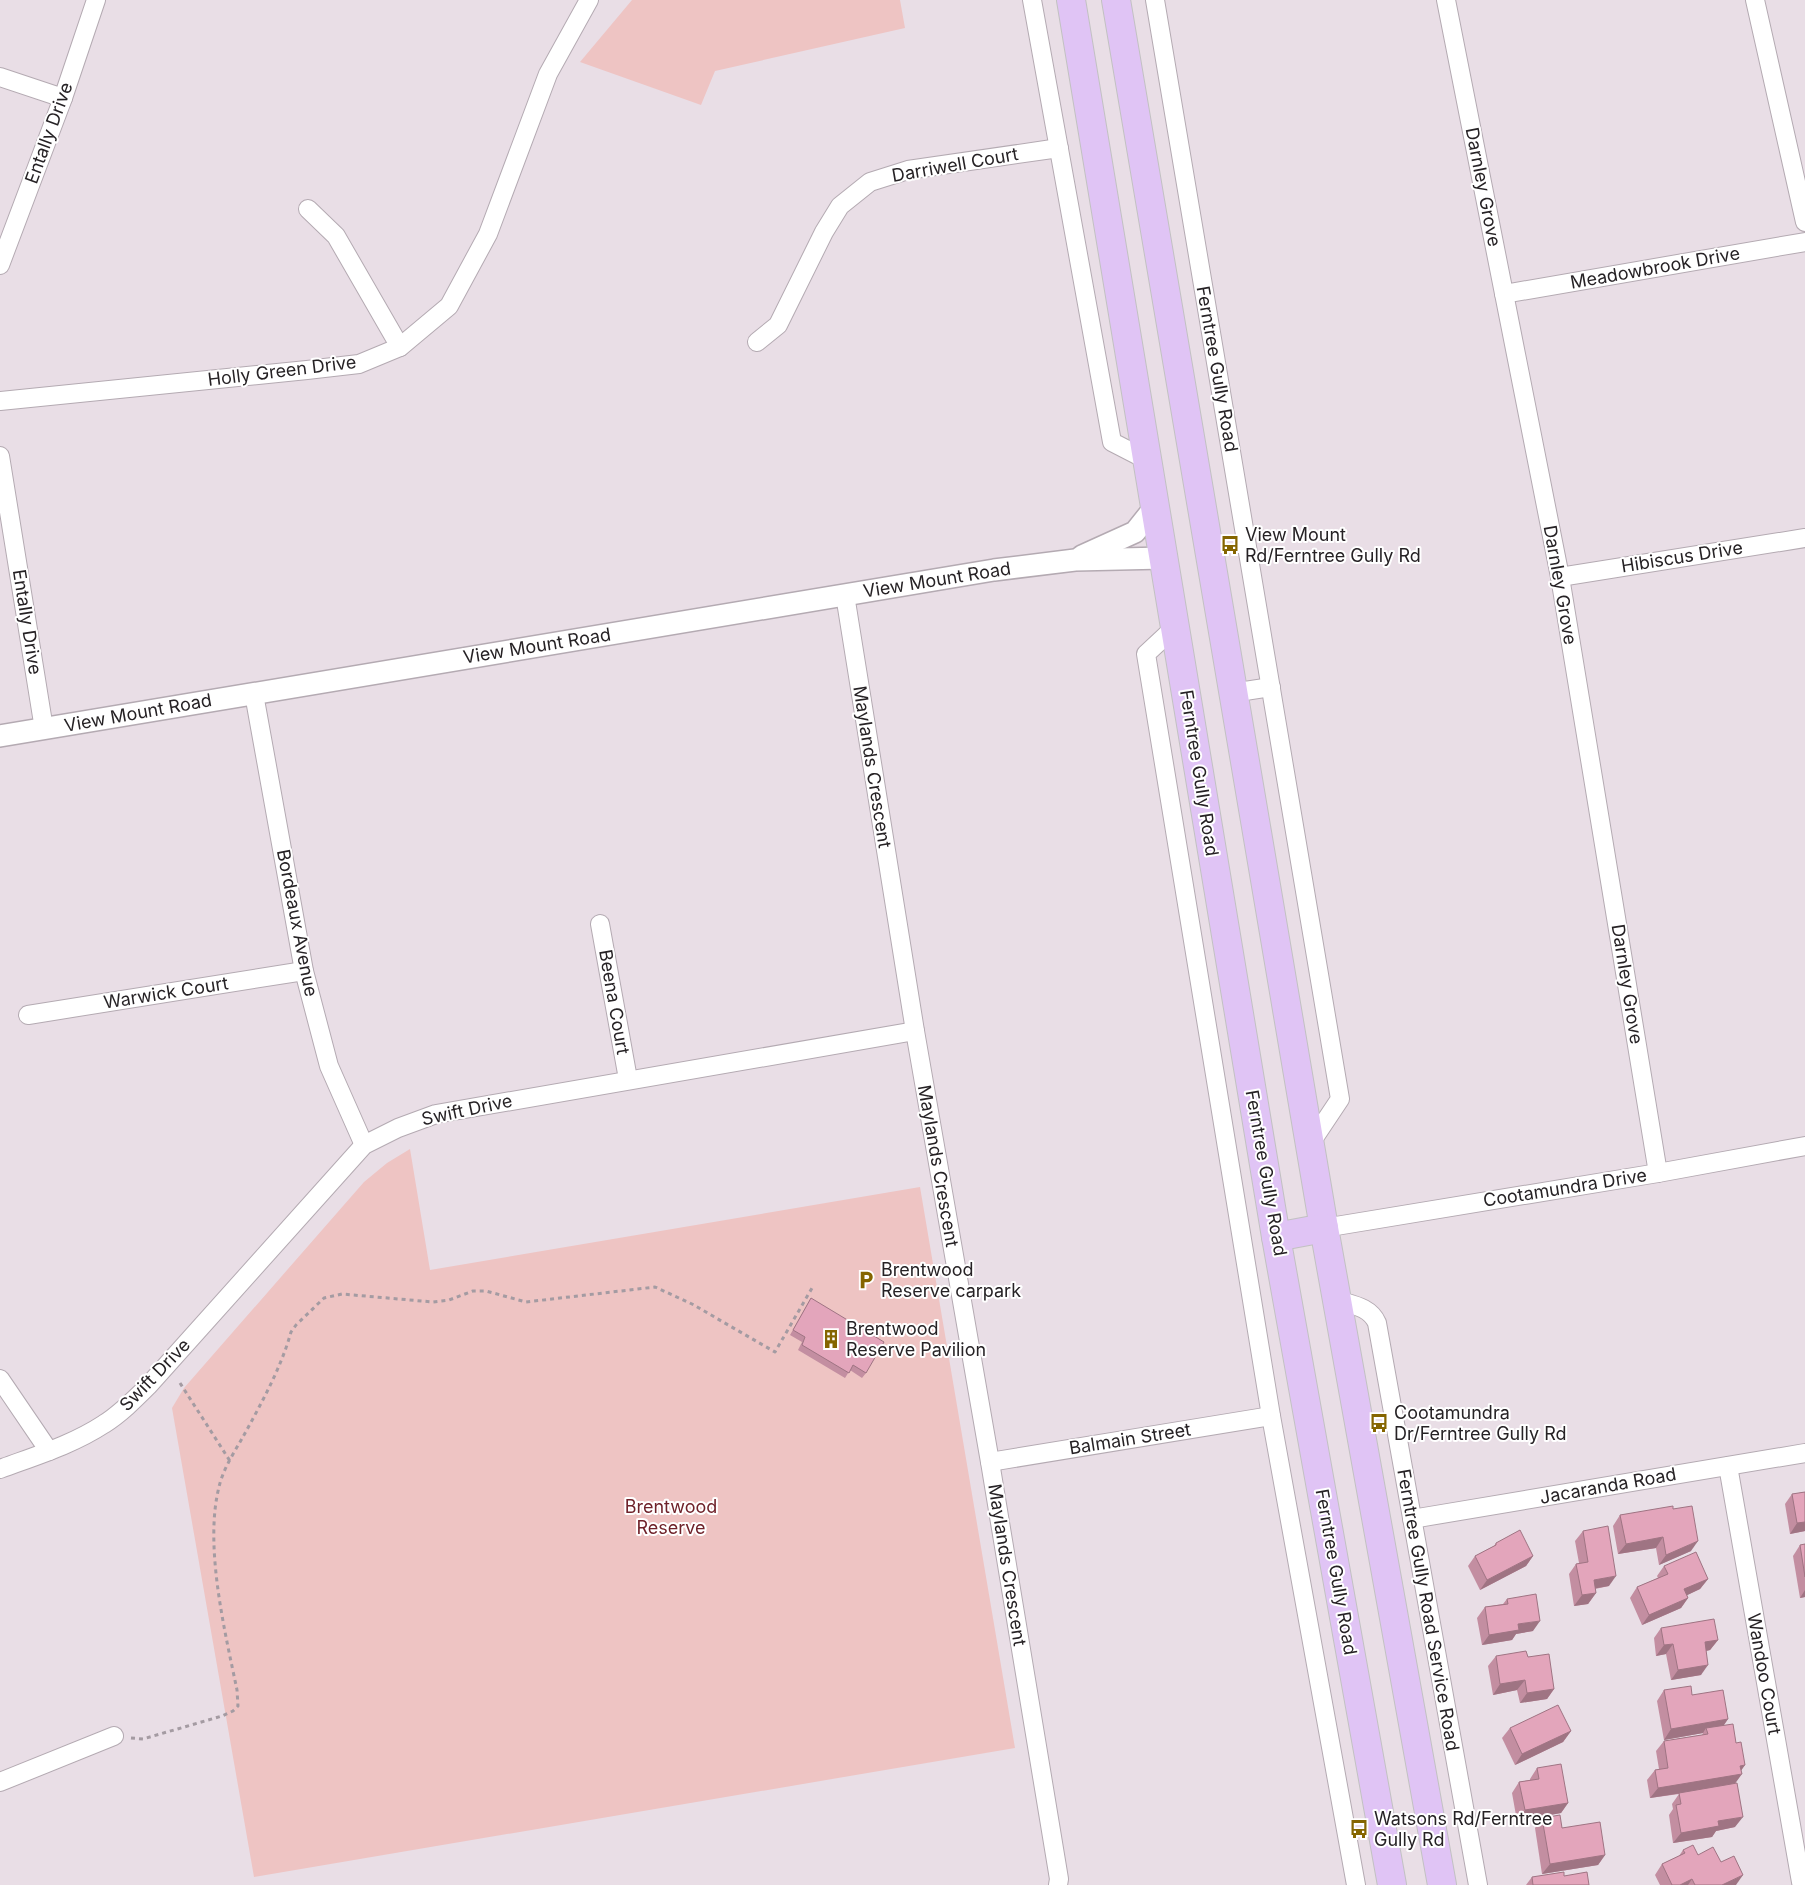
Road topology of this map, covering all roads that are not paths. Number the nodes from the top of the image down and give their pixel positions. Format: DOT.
graph roads {
  1 [pos="96,0"];
  2 [pos="589,0"];
  3 [pos="1032,0"];
  4 [pos="1071,0"];
  5 [pos="1116,0"];
  6 [pos="1155,0"];
  7 [pos="1446,0"];
  8 [pos="1755,0"];
  9 [pos="0,77"];
  10 [pos="63,98"];
  11 [pos="1059,148"];
  12 [pos="308,209"];
  13 [pos="1805,222"];
  14 [pos="1805,242"];
  15 [pos="0,265"];
  16 [pos="1504,294"];
  17 [pos="758,342"];
  18 [pos="400,347"];
  19 [pos="0,401"];
  20 [pos="0,456"];
  21 [pos="1147,460"];
  22 [pos="1155,507"];
  23 [pos="1205,534"];
  24 [pos="1805,538"];
  25 [pos="1164,558"];
  26 [pos="1075,560"];
  27 [pos="1560,577"];
  28 [pos="845,595"];
  29 [pos="1175,627"];
  30 [pos="1271,686"];
  31 [pos="1232,693"];
  32 [pos="254,694"];
  33 [pos="44,729"];
  34 [pos="0,736"];
  35 [pos="600,924"];
  36 [pos="304,971"];
  37 [pos="28,1016"];
  38 [pos="915,1031"];
  39 [pos="628,1079"];
  40 [pos="1310,1144"];
  41 [pos="364,1145"];
  42 [pos="1805,1146"];
  43 [pos="1658,1173"];
  44 [pos="1324,1228"];
  45 [pos="1276,1237"];
  46 [pos="1337,1300"];
  47 [pos="0,1379"];
  48 [pos="1271,1416"];
  49 [pos="49,1451"];
  50 [pos="1805,1453"];
  51 [pos="990,1462"];
  52 [pos="1728,1466"];
  53 [pos="0,1469"];
  54 [pos="1412,1520"];
  55 [pos="114,1736"];
  56 [pos="0,1782"];
  57 [pos="1801,1882"];
  58 [pos="1058,1885"];
  59 [pos="1356,1885"];
  60 [pos="1392,1885"];
  61 [pos="1442,1885"];
  62 [pos="1478,1885"];
  1 -- 10 [label="street, Entally Drive"];
  2 -- 18 [label="street, Holly Green Drive"];
  3 -- 11 [label="street"];
  4 -- 21 [label="main road, Ferntree Gully Road"];
  5 -- 23 [label="main road"];
  6 -- 30 [label="street, Ferntree Gully Road"];
  7 -- 16 [label="street, Darnley Grove"];
  8 -- 13 [label="street"];
  9 -- 10 [label="street"];
  10 -- 15 [label="street, Entally Drive"];
  11 -- 17 [label="street, Darriwell Court"];
  11 -- 21 [label="street"];
  12 -- 18 [label="street"];
  14 -- 16 [label="street, Meadowbrook Drive"];
  16 -- 27 [label="street, Darnley Grove"];
  18 -- 19 [label="street, Holly Green Drive"];
  20 -- 33 [label="street, Entally Drive"];
  21 -- 22 [label="main road, Ferntree Gully Road"];
  22 -- 25 [label="main road, Ferntree Gully Road"];
  22 -- 26 [label="street, View Mount Road"];
  23 -- 25 [label="main road"];
  23 -- 31 [label="main road"];
  24 -- 27 [label="street, Hibiscus Drive"];
  25 -- 26 [label="street, View Mount Road"];
  25 -- 29 [label="main road, Ferntree Gully Road"];
  26 -- 28 [label="street, View Mount Road"];
  27 -- 43 [label="street, Darnley Grove"];
  28 -- 32 [label="street, View Mount Road"];
  28 -- 38 [label="street, Maylands Crescent"];
  29 -- 45 [label="main road, Ferntree Gully Road"];
  29 -- 48 [label="street"];
  30 -- 31 [label="street"];
  30 -- 40 [label="street, Ferntree Gully Road"];
  31 -- 40 [label="main road"];
  32 -- 33 [label="street, View Mount Road"];
  32 -- 36 [label="street, Bordeaux Avenue"];
  33 -- 34 [label="street, View Mount Road"];
  35 -- 39 [label="street, Beena Court"];
  36 -- 37 [label="street, Warwick Court"];
  36 -- 41 [label="street, Bordeaux Avenue"];
  38 -- 39 [label="street, Swift Drive"];
  38 -- 51 [label="street, Maylands Crescent"];
  39 -- 41 [label="street, Swift Drive"];
  40 -- 44 [label="main road"];
  41 -- 49 [label="street, Swift Drive"];
  42 -- 43 [label="street, Cootamundra Drive"];
  43 -- 44 [label="street, Cootamundra Drive"];
  44 -- 45 [label="main road"];
  44 -- 46 [label="main road"];
  45 -- 60 [label="main road, Ferntree Gully Road"];
  46 -- 54 [label="street, Ferntree Gully Road Service Road"];
  46 -- 61 [label="main road"];
  47 -- 49 [label="street"];
  48 -- 51 [label="street, Balmain Street"];
  48 -- 59 [label="street"];
  49 -- 53 [label="street, Swift Drive"];
  50 -- 52 [label="street, Jacaranda Road"];
  51 -- 58 [label="street, Maylands Crescent"];
  52 -- 54 [label="street, Jacaranda Road"];
  52 -- 57 [label="street, Wandoo Court"];
  54 -- 62 [label="street, Ferntree Gully Road Service Road"];
  55 -- 56 [label="street"];
}
